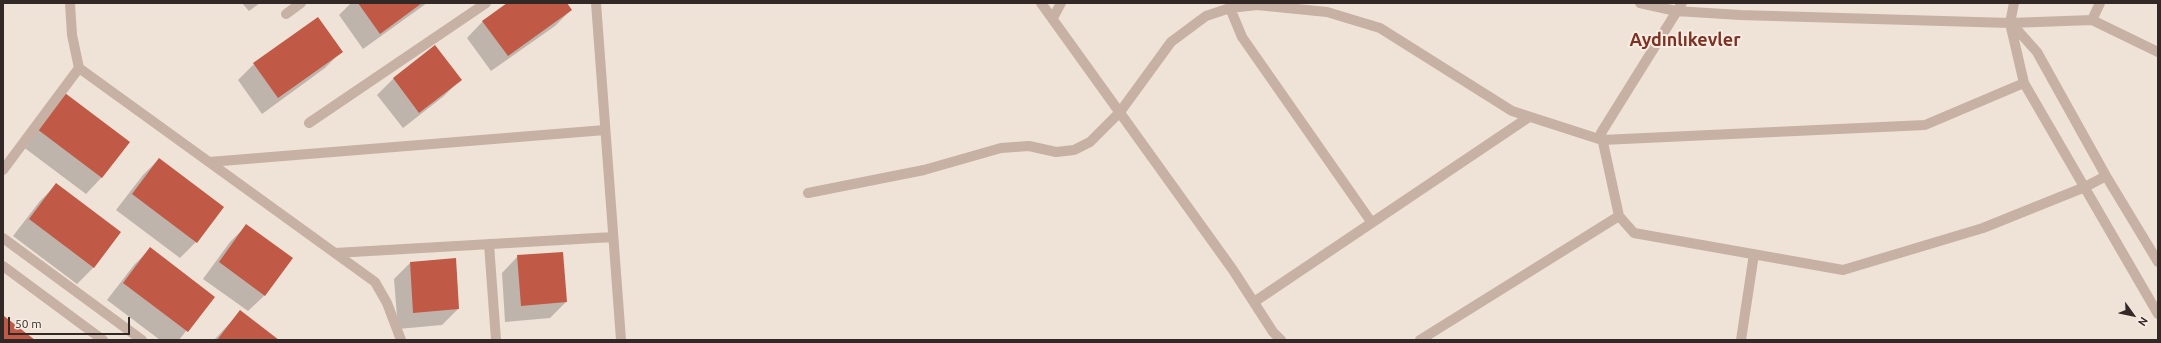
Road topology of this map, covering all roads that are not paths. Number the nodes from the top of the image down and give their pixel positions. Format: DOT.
graph roads {
  1 [pos="70,3"];
  2 [pos="301,3"];
  3 [pos="486,3"];
  4 [pos="596,3"];
  5 [pos="1041,3"];
  6 [pos="1061,3"];
  7 [pos="1640,3"];
  8 [pos="2014,3"];
  9 [pos="2100,3"];
  10 [pos="1329,7"];
  11 [pos="1679,7"];
  12 [pos="1230,8"];
  13 [pos="286,14"];
  14 [pos="1053,18"];
  15 [pos="2092,20"];
  16 [pos="2010,23"];
  17 [pos="2158,52"];
  18 [pos="79,68"];
  19 [pos="2024,83"];
  20 [pos="1120,112"];
  21 [pos="1529,116"];
  22 [pos="309,123"];
  23 [pos="605,130"];
  24 [pos="1602,140"];
  25 [pos="209,162"];
  26 [pos="3,170"];
  27 [pos="2106,176"];
  28 [pos="2085,187"];
  29 [pos="808,193"];
  30 [pos="1619,216"];
  31 [pos="1372,223"];
  32 [pos="613,237"];
  33 [pos="3,238"];
  34 [pos="489,244"];
  35 [pos="335,253"];
  36 [pos="1754,254"];
  37 [pos="2158,262"];
  38 [pos="3,266"];
  39 [pos="1254,302"];
  40 [pos="2158,314"];
  41 [pos="103,340"];
  42 [pos="142,340"];
  43 [pos="401,340"];
  44 [pos="496,340"];
  45 [pos="620,340"];
  46 [pos="1281,340"];
  47 [pos="1420,340"];
  48 [pos="1741,340"];
  1 -- 18 [label="street"];
  2 -- 13 [label="street"];
  3 -- 22 [label="street"];
  4 -- 23 [label="street"];
  5 -- 14 [label="street"];
  6 -- 14 [label="street"];
  7 -- 11 [label="street"];
  8 -- 16 [label="street"];
  9 -- 15 [label="street"];
  10 -- 12 [label="street"];
  10 -- 21 [label="street"];
  11 -- 16 [label="street"];
  11 -- 24 [label="street"];
  12 -- 20 [label="street"];
  12 -- 31 [label="street"];
  14 -- 20 [label="street"];
  15 -- 16 [label="street"];
  15 -- 17 [label="street"];
  16 -- 19 [label="street"];
  16 -- 27 [label="street"];
  18 -- 25 [label="street"];
  18 -- 26 [label="street"];
  19 -- 24 [label="street"];
  19 -- 28 [label="street"];
  20 -- 29 [label="street"];
  20 -- 39 [label="street"];
  21 -- 24 [label="street"];
  21 -- 31 [label="street"];
  23 -- 25 [label="street"];
  23 -- 32 [label="street"];
  24 -- 30 [label="street"];
  25 -- 35 [label="street"];
  27 -- 28 [label="street"];
  27 -- 37 [label="street"];
  28 -- 36 [label="street"];
  28 -- 40 [label="street"];
  30 -- 36 [label="street"];
  30 -- 47 [label="street"];
  31 -- 39 [label="street"];
  32 -- 34 [label="street"];
  32 -- 45 [label="street"];
  33 -- 42 [label="street"];
  34 -- 35 [label="street"];
  34 -- 44 [label="street"];
  35 -- 43 [label="street"];
  36 -- 48 [label="street"];
  38 -- 41 [label="street"];
  39 -- 46 [label="street"];
}
